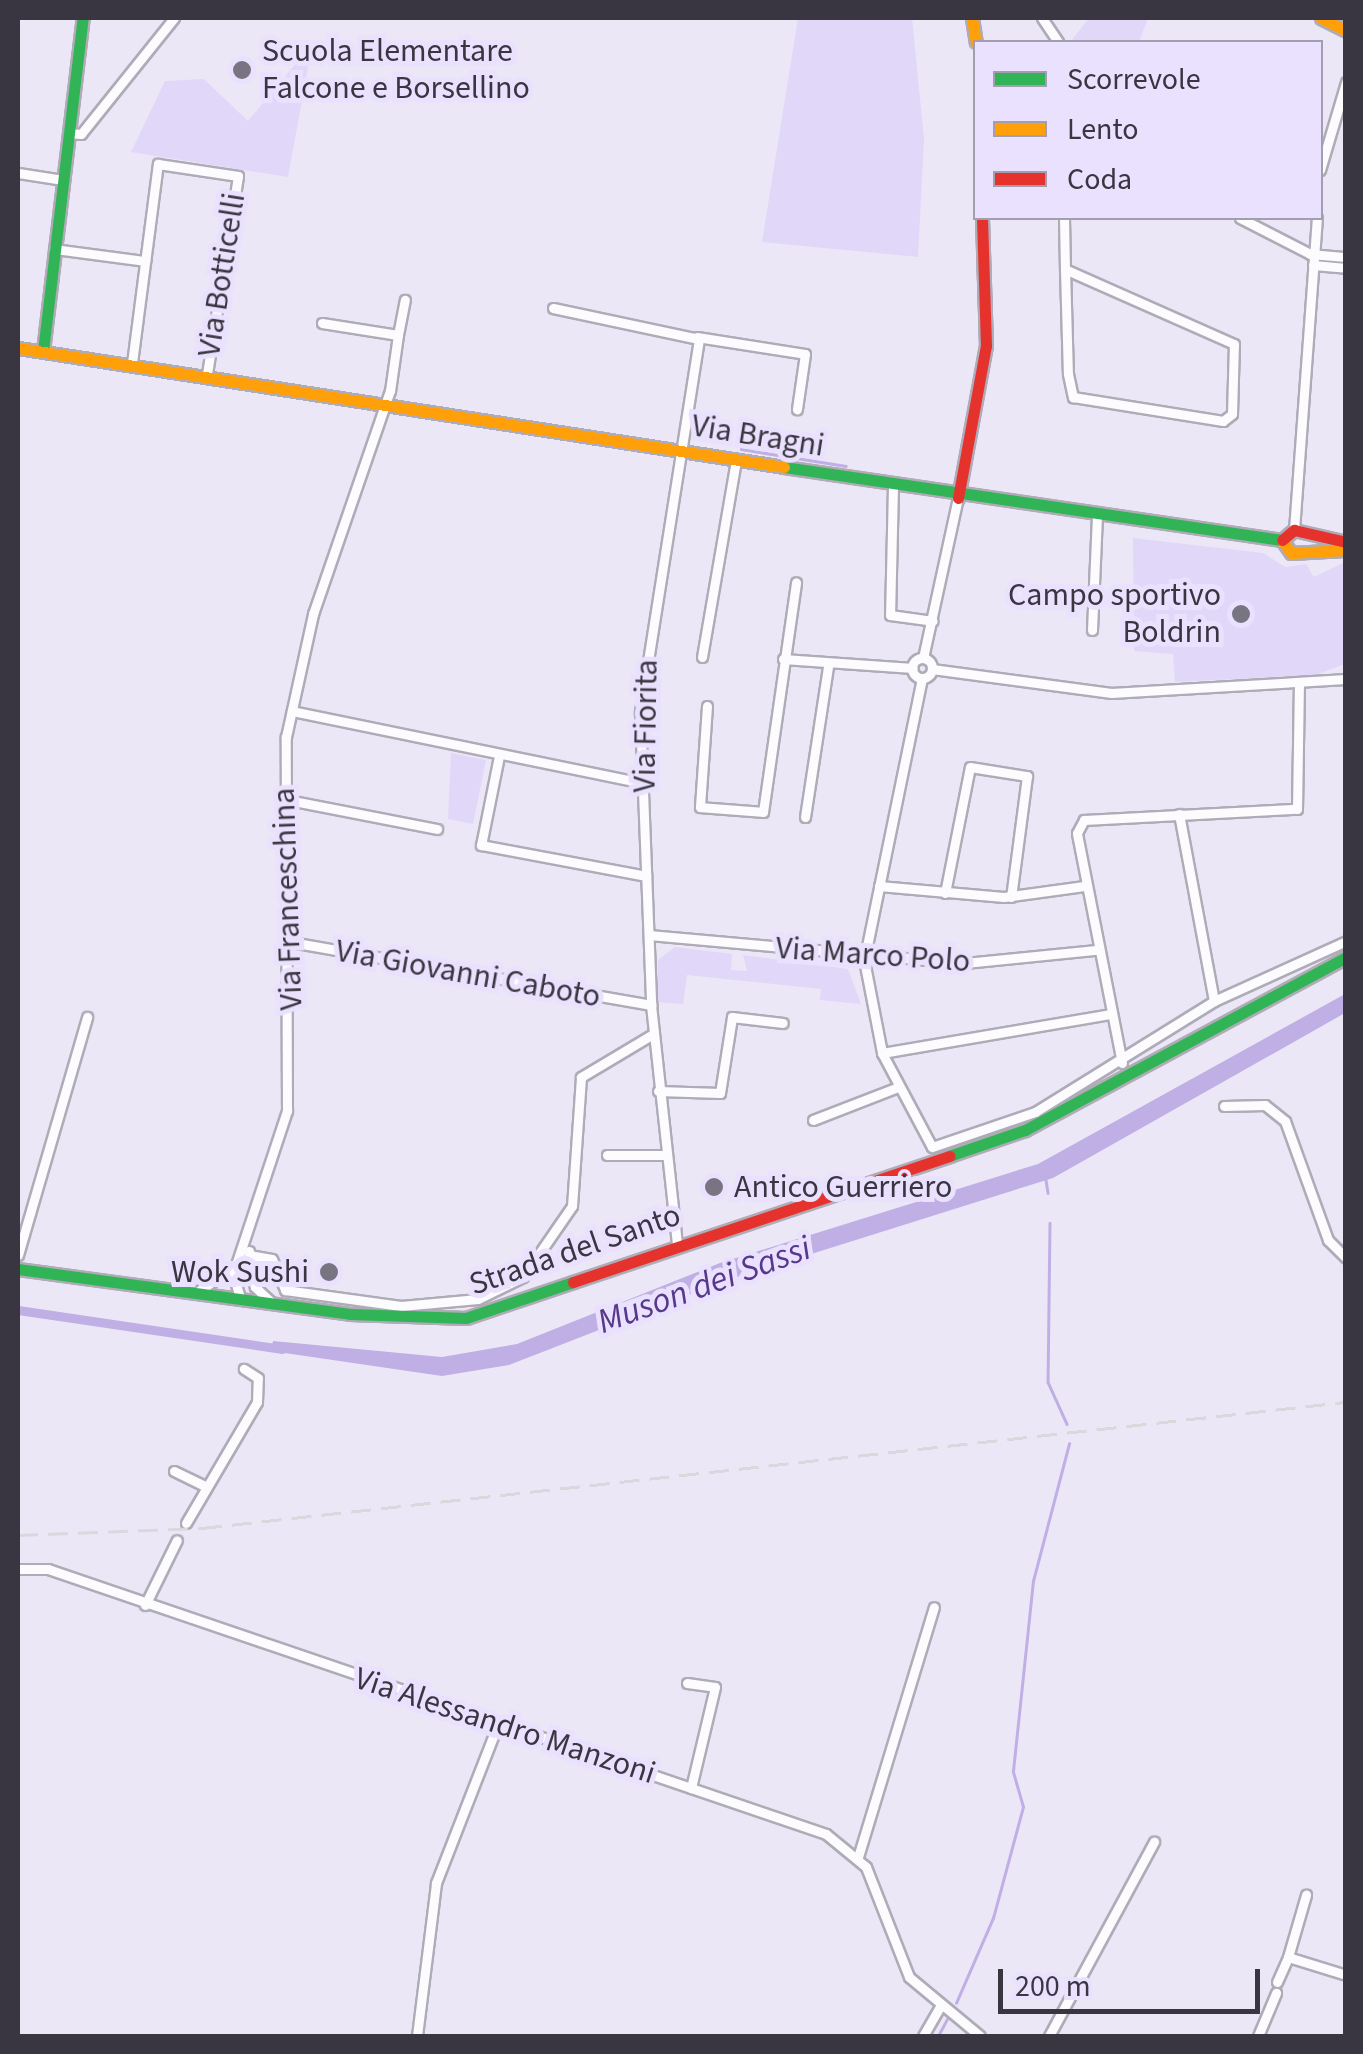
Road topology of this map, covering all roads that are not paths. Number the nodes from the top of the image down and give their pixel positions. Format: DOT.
graph roads {
  1 [pos="84,18"];
  2 [pos="174,18"];
  3 [pos="1042,18"];
  4 [pos="1322,18"];
  5 [pos="1346,32"];
  6 [pos="1057,40"];
  7 [pos="1346,70"];
  8 [pos="1343,84"];
  9 [pos="68,134"];
  10 [pos="1323,159"];
  11 [pos="18,174"];
  12 [pos="63,180"];
  13 [pos="982,220"];
  14 [pos="1064,220"];
  15 [pos="1244,220"];
  16 [pos="1316,220"];
  17 [pos="54,248"];
  18 [pos="1346,257"];
  19 [pos="1314,260"];
  20 [pos="145,261"];
  21 [pos="1346,268"];
  22 [pos="1065,269"];
  23 [pos="405,300"];
  24 [pos="553,308"];
  25 [pos="322,323"];
  26 [pos="398,335"];
  27 [pos="697,336"];
  28 [pos="18,348"];
  29 [pos="42,351"];
  30 [pos="132,363"];
  31 [pos="207,373"];
  32 [pos="386,399"];
  33 [pos="797,409"];
  34 [pos="678,450"];
  35 [pos="736,460"];
  36 [pos="893,486"];
  37 [pos="958,498"];
  38 [pos="1097,518"];
  39 [pos="1298,532"];
  40 [pos="1282,540"];
  41 [pos="1346,546"];
  42 [pos="1298,552"];
  43 [pos="796,582"];
  44 [pos="933,621"];
  45 [pos="1092,630"];
  46 [pos="702,657"];
  47 [pos="922,658"];
  48 [pos="783,659"];
  49 [pos="828,666"];
  50 [pos="912,668"];
  51 [pos="932,668"];
  52 [pos="922,678"];
  53 [pos="1346,678"];
  54 [pos="1300,684"];
  55 [pos="707,706"];
  56 [pos="292,710"];
  57 [pos="498,756"];
  58 [pos="643,783"];
  59 [pos="283,799"];
  60 [pos="1179,814"];
  61 [pos="805,817"];
  62 [pos="437,829"];
  63 [pos="646,876"];
  64 [pos="879,886"];
  65 [pos="1084,886"];
  66 [pos="945,892"];
  67 [pos="1012,897"];
  68 [pos="650,935"];
  69 [pos="284,941"];
  70 [pos="1346,941"];
  71 [pos="1096,950"];
  72 [pos="1346,957"];
  73 [pos="864,960"];
  74 [pos="1248,987"];
  75 [pos="1214,1001"];
  76 [pos="1255,1002"];
  77 [pos="651,1005"];
  78 [pos="1110,1014"];
  79 [pos="87,1017"];
  80 [pos="783,1023"];
  81 [pos="654,1034"];
  82 [pos="1166,1034"];
  83 [pos="1173,1046"];
  84 [pos="882,1053"];
  85 [pos="1122,1063"];
  86 [pos="898,1087"];
  87 [pos="658,1091"];
  88 [pos="1224,1106"];
  89 [pos="813,1120"];
  90 [pos="959,1146"];
  91 [pos="664,1154"];
  92 [pos="607,1155"];
  93 [pos="252,1228"];
  94 [pos="676,1244"];
  95 [pos="18,1255"];
  96 [pos="249,1255"];
  97 [pos="1346,1258"];
  98 [pos="237,1262"];
  99 [pos="18,1269"];
  100 [pos="251,1276"];
  101 [pos="195,1293"];
  102 [pos="240,1298"];
  103 [pos="271,1302"];
  104 [pos="244,1369"];
  105 [pos="174,1471"];
  106 [pos="205,1486"];
  107 [pos="186,1523"];
  108 [pos="177,1540"];
  109 [pos="18,1569"];
  110 [pos="145,1605"];
  111 [pos="934,1607"];
  112 [pos="686,1683"];
  113 [pos="498,1724"];
  114 [pos="692,1788"];
  115 [pos="1154,1842"];
  116 [pos="858,1858"];
  117 [pos="1306,1895"];
  118 [pos="1288,1957"];
  119 [pos="1346,1975"];
  120 [pos="941,2005"];
  121 [pos="417,2036"];
  122 [pos="924,2036"];
  123 [pos="980,2036"];
  124 [pos="1049,2036"];
  125 [pos="1258,2036"];
  1 -- 9 [label="street"];
  2 -- 9 [label="street"];
  3 -- 6 [label="street"];
  4 -- 5 [label="street"];
  7 -- 8 [label="street"];
  8 -- 10 [label="street"];
  9 -- 12 [label="street"];
  11 -- 12 [label="street"];
  12 -- 17 [label="street"];
  13 -- 37 [label="street"];
  14 -- 22 [label="street"];
  15 -- 19 [label="street"];
  16 -- 19 [label="street"];
  17 -- 20 [label="street"];
  17 -- 29 [label="street"];
  18 -- 19 [label="street"];
  19 -- 21 [label="street"];
  19 -- 39 [label="street"];
  20 -- 30 [label="street, Via Botticelli"];
  20 -- 31 [label="street, Via Botticelli"];
  22 -- 22 [label="street"];
  23 -- 26 [label="street"];
  24 -- 27 [label="street"];
  25 -- 26 [label="street"];
  26 -- 32 [label="street"];
  27 -- 33 [label="street"];
  27 -- 34 [label="street, Via Fiorita"];
  28 -- 29 [label="street, Via Bragni"];
  29 -- 30 [label="street, Via Bragni"];
  30 -- 31 [label="street, Via Bragni"];
  31 -- 32 [label="street, Via Bragni"];
  32 -- 34 [label="street, Via Bragni"];
  32 -- 56 [label="street, Via Franceschina"];
  34 -- 35 [label="street, Via Bragni"];
  34 -- 58 [label="street, Via Fiorita"];
  35 -- 36 [label="street, Via Bragni"];
  35 -- 46 [label="street"];
  36 -- 37 [label="street, Via Bragni"];
  36 -- 44 [label="street"];
  37 -- 38 [label="street, Via Bragni"];
  37 -- 44 [label="street"];
  38 -- 40 [label="street, Via Bragni"];
  38 -- 45 [label="street"];
  39 -- 40 [label="street"];
  39 -- 41 [label="street"];
  39 -- 42 [label="street"];
  40 -- 42 [label="street"];
  41 -- 42 [label="street"];
  43 -- 48 [label="street"];
  44 -- 47 [label="street"];
  47 -- 50 [label="street"];
  47 -- 51 [label="street"];
  48 -- 49 [label="street"];
  48 -- 55 [label="street"];
  49 -- 50 [label="street"];
  49 -- 61 [label="street"];
  50 -- 52 [label="street"];
  51 -- 52 [label="street"];
  51 -- 54 [label="street"];
  52 -- 64 [label="street"];
  53 -- 54 [label="street"];
  54 -- 60 [label="street"];
  56 -- 57 [label="street"];
  56 -- 59 [label="street, Via Franceschina"];
  57 -- 58 [label="street"];
  57 -- 63 [label="street"];
  58 -- 63 [label="street, Via Fiorita"];
  59 -- 62 [label="street"];
  59 -- 69 [label="street, Via Franceschina"];
  60 -- 65 [label="street"];
  60 -- 75 [label="street"];
  63 -- 68 [label="street, Via Fiorita"];
  64 -- 66 [label="street"];
  64 -- 73 [label="street"];
  65 -- 67 [label="street"];
  65 -- 71 [label="street"];
  66 -- 67 [label="street"];
  66 -- 67 [label="street"];
  68 -- 73 [label="street, Via Marco Polo"];
  68 -- 77 [label="street, Via Fiorita"];
  69 -- 77 [label="street, Via Giovanni Caboto"];
  69 -- 93 [label="street, Via Franceschina"];
  70 -- 74 [label="street, Strada del Santo"];
  71 -- 73 [label="street, Via Marco Polo"];
  71 -- 78 [label="street"];
  72 -- 76 [label="street, Strada del Santo"];
  73 -- 84 [label="street"];
  74 -- 75 [label="street, Strada del Santo"];
  74 -- 76 [label="street"];
  75 -- 82 [label="street, Strada del Santo"];
  76 -- 83 [label="street, Strada del Santo"];
  77 -- 81 [label="street, Via Fiorita"];
  78 -- 84 [label="street"];
  78 -- 85 [label="street"];
  79 -- 95 [label="street"];
  80 -- 87 [label="street"];
  81 -- 87 [label="street, Via Fiorita"];
  81 -- 96 [label="street"];
  82 -- 83 [label="street"];
  82 -- 85 [label="street, Strada del Santo"];
  83 -- 90 [label="street, Strada del Santo"];
  84 -- 86 [label="street"];
  85 -- 90 [label="street, Strada del Santo"];
  86 -- 89 [label="street"];
  86 -- 90 [label="street, Strada del Santo"];
  87 -- 91 [label="street, Via Fiorita"];
  88 -- 97 [label="street"];
  90 -- 94 [label="street, Strada del Santo"];
  91 -- 92 [label="street"];
  91 -- 94 [label="street, Via Fiorita"];
  93 -- 96 [label="street, Via Franceschina"];
  93 -- 98 [label="street, Via Franceschina"];
  94 -- 103 [label="street, Strada del Santo"];
  96 -- 100 [label="street, Via Franceschina"];
  98 -- 101 [label="street, Via Franceschina"];
  98 -- 102 [label="street, Via Franceschina"];
  99 -- 101 [label="street, Strada del Santo"];
  100 -- 102 [label="street"];
  100 -- 103 [label="street"];
  101 -- 102 [label="street, Strada del Santo"];
  102 -- 103 [label="street, Strada del Santo"];
  104 -- 106 [label="street"];
  105 -- 106 [label="street"];
  106 -- 107 [label="street"];
  108 -- 110 [label="street"];
  109 -- 110 [label="street, Via Alessandro Manzoni"];
  110 -- 113 [label="street, Via Alessandro Manzoni"];
  111 -- 116 [label="street"];
  112 -- 114 [label="street"];
  113 -- 114 [label="street, Via Alessandro Manzoni"];
  113 -- 121 [label="street"];
  114 -- 116 [label="street, Via Alessandro Manzoni"];
  115 -- 124 [label="street"];
  116 -- 120 [label="street"];
  117 -- 118 [label="street"];
  118 -- 119 [label="street"];
  118 -- 125 [label="street"];
  120 -- 122 [label="street"];
  120 -- 123 [label="street"];
}
